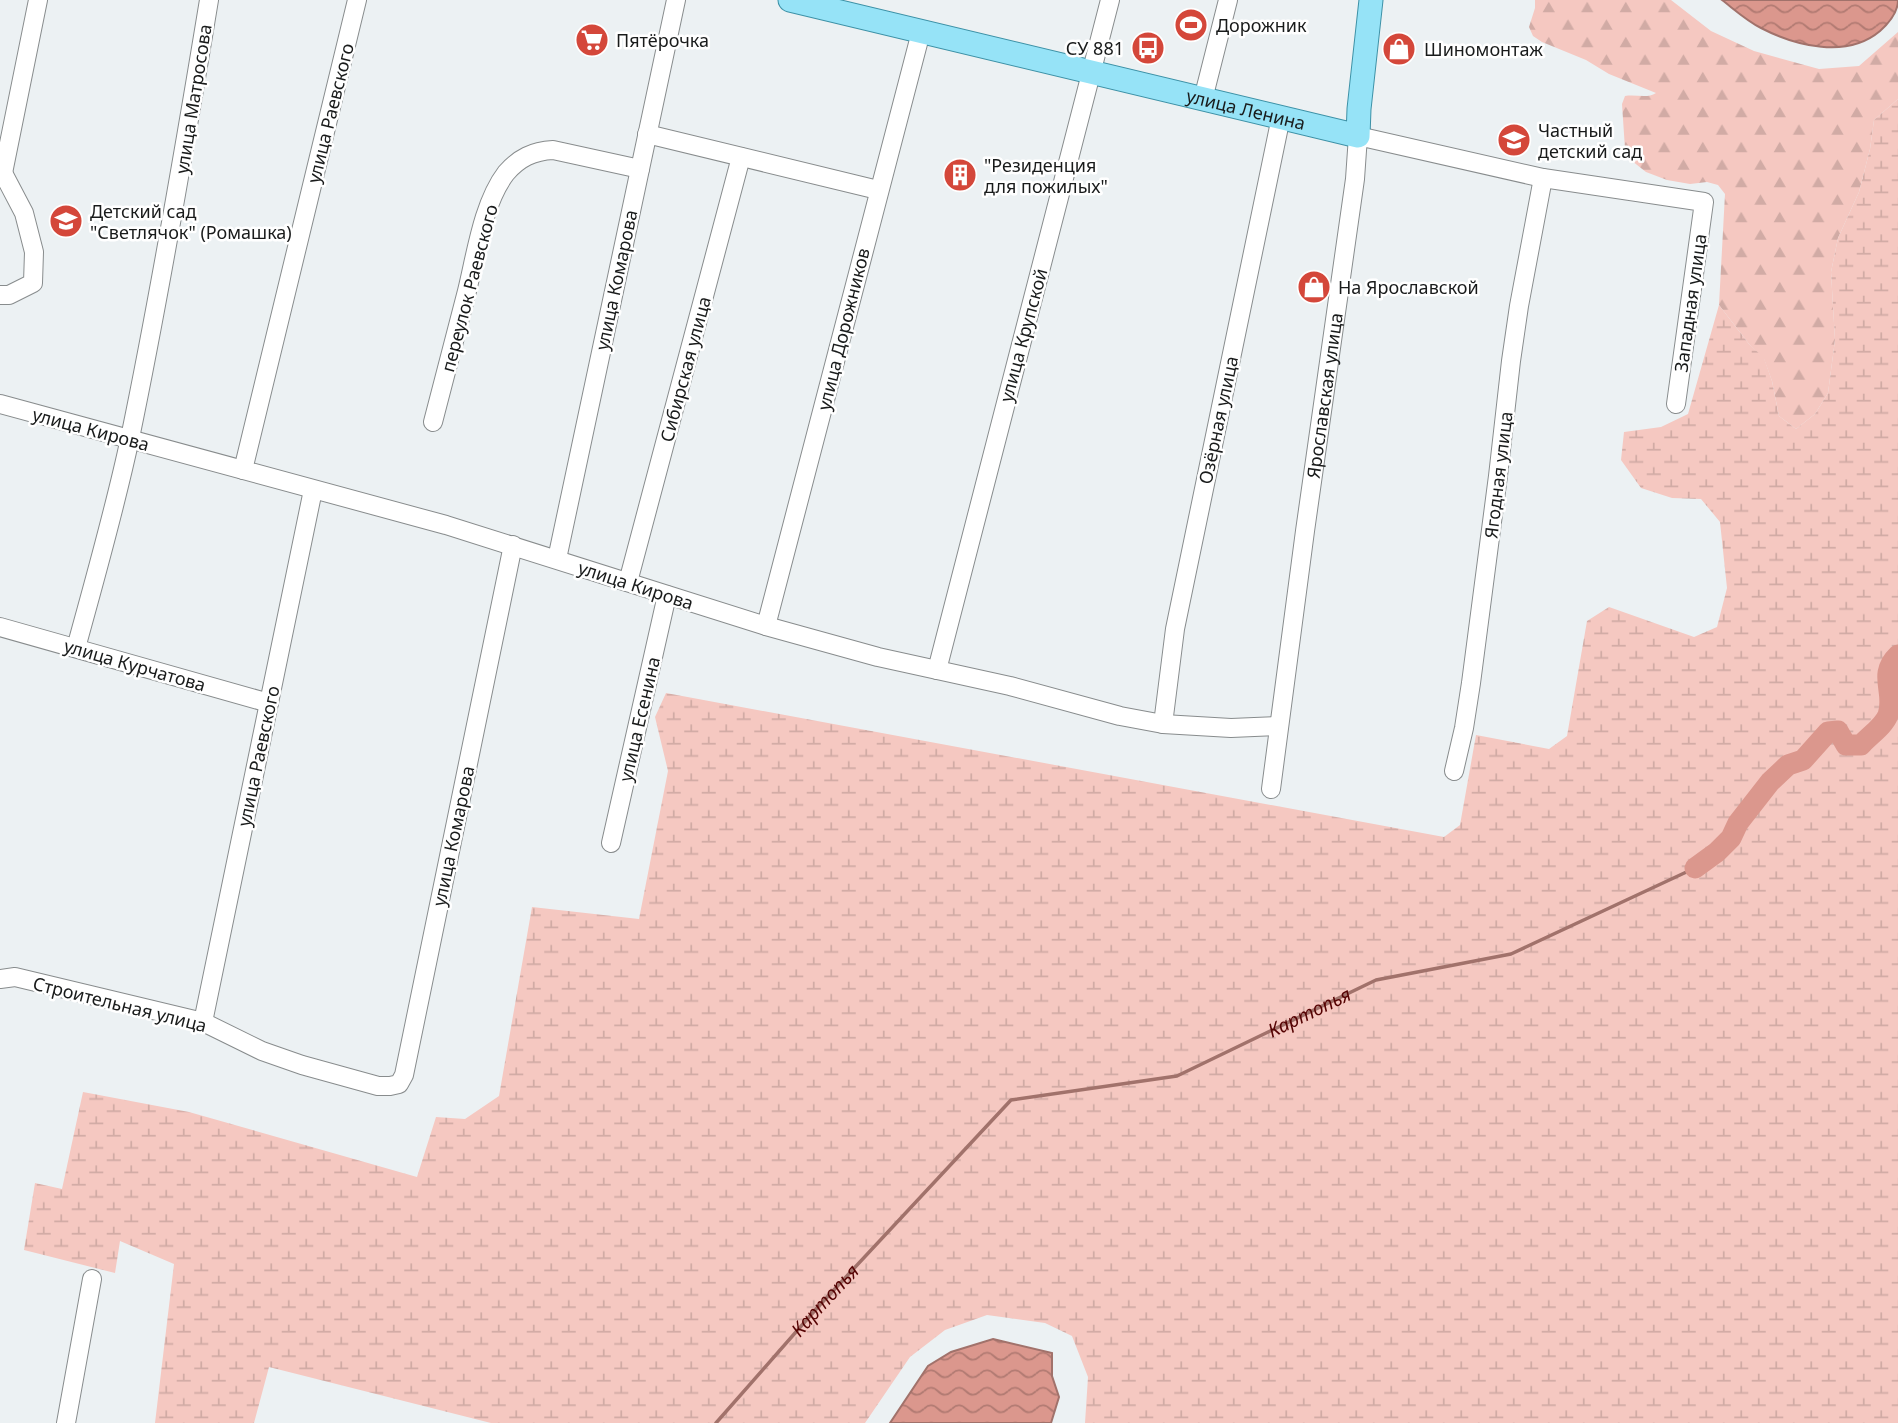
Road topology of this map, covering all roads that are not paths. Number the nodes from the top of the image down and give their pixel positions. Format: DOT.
graph roads {
  1 [pos="38,0"];
  2 [pos="209,0"];
  3 [pos="357,0"];
  4 [pos="676,0"];
  5 [pos="790,0"];
  6 [pos="1110,0"];
  7 [pos="1228,0"];
  8 [pos="1371,0"];
  9 [pos="921,32"];
  10 [pos="1091,72"];
  11 [pos="1203,99"];
  12 [pos="1281,117"];
  13 [pos="647,134"];
  14 [pos="1358,136"];
  15 [pos="741,157"];
  16 [pos="640,169"];
  17 [pos="1,174"];
  18 [pos="1543,178"];
  19 [pos="878,190"];
  20 [pos="1704,202"];
  21 [pos="0,295"];
  22 [pos="0,404"];
  23 [pos="1676,404"];
  24 [pos="433,422"];
  25 [pos="130,439"];
  26 [pos="243,470"];
  27 [pos="313,490"];
  28 [pos="513,545"];
  29 [pos="557,559"];
  30 [pos="628,582"];
  31 [pos="667,594"];
  32 [pos="766,626"];
  33 [pos="0,627"];
  34 [pos="76,648"];
  35 [pos="937,670"];
  36 [pos="269,703"];
  37 [pos="1163,724"];
  38 [pos="1279,726"];
  39 [pos="1454,771"];
  40 [pos="1271,789"];
  41 [pos="611,844"];
  42 [pos="0,979"];
  43 [pos="203,1022"];
  44 [pos="399,1084"];
  45 [pos="92,1279"];
  46 [pos="66,1423"];
  1 -- 17 [label="street"];
  2 -- 25 [label="street, улица Матросова"];
  3 -- 26 [label="street, улица Раевского"];
  4 -- 13 [label="street, улица Комарова"];
  5 -- 9 [label="main road, улица Ленина"];
  6 -- 10 [label="street, улица Крупской"];
  7 -- 11 [label="street"];
  8 -- 14 [label="main road, Ярославская улица"];
  9 -- 10 [label="main road, улица Ленина"];
  9 -- 19 [label="street, улица Дорожников"];
  10 -- 11 [label="main road, улица Ленина"];
  10 -- 35 [label="street, улица Крупской"];
  11 -- 12 [label="main road, улица Ленина"];
  12 -- 14 [label="main road, улица Ленина"];
  12 -- 37 [label="street, Озёрная улица"];
  13 -- 15 [label="street"];
  13 -- 16 [label="street, улица Комарова"];
  14 -- 18 [label="street, улица Ленина"];
  14 -- 38 [label="street, Ярославская улица"];
  15 -- 19 [label="street"];
  15 -- 30 [label="street, Сибирская улица"];
  16 -- 24 [label="street, переулок Раевского"];
  16 -- 29 [label="street, улица Комарова"];
  17 -- 21 [label="street"];
  18 -- 20 [label="street, улица Ленина"];
  18 -- 39 [label="street, Ягодная улица"];
  19 -- 32 [label="street, улица Дорожников"];
  20 -- 23 [label="street, Западная улица"];
  22 -- 25 [label="street, улица Кирова"];
  25 -- 26 [label="street, улица Кирова"];
  25 -- 34 [label="street, улица Матросова"];
  26 -- 27 [label="street, улица Кирова"];
  27 -- 28 [label="street, улица Кирова"];
  27 -- 36 [label="street, улица Раевского"];
  28 -- 29 [label="street, улица Кирова"];
  28 -- 44 [label="street, улица Комарова"];
  29 -- 30 [label="street, улица Кирова"];
  30 -- 31 [label="street, улица Кирова"];
  31 -- 32 [label="street, улица Кирова"];
  31 -- 41 [label="street, улица Есенина"];
  32 -- 35 [label="street, улица Кирова"];
  33 -- 34 [label="street, улица Курчатова"];
  34 -- 36 [label="street, улица Курчатова"];
  35 -- 37 [label="street, улица Кирова"];
  36 -- 43 [label="street, улица Раевского"];
  37 -- 38 [label="street, улица Кирова"];
  38 -- 40 [label="street, Ярославская улица"];
  42 -- 43 [label="street, Строительная улица"];
  43 -- 44 [label="street, Строительная улица"];
  45 -- 46 [label="street"];
}
